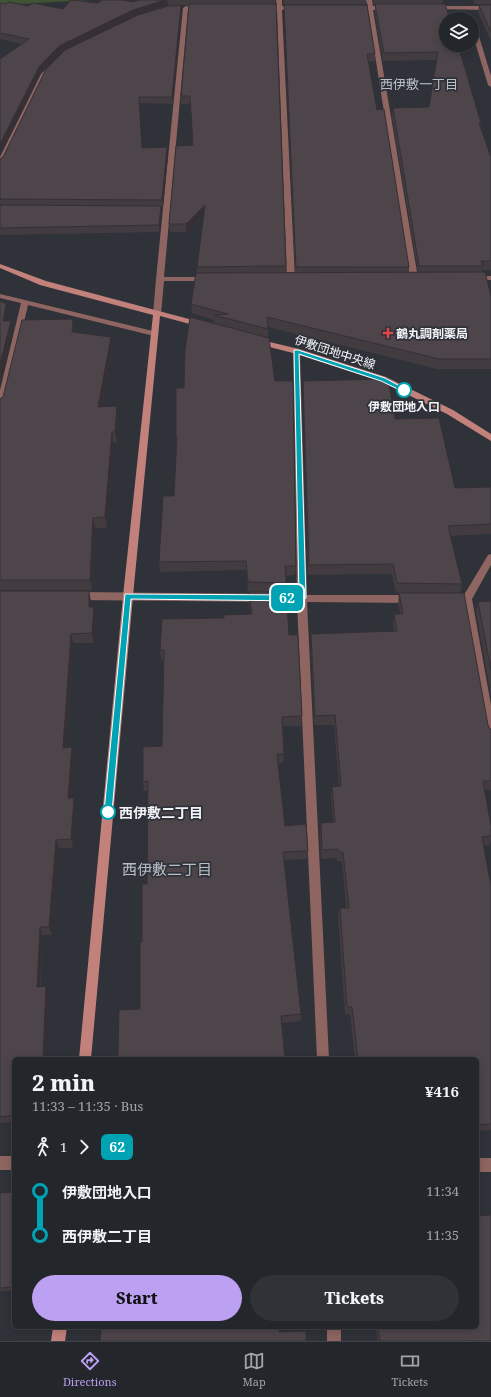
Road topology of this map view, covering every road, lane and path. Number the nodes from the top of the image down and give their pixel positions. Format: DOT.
graph roads {
  1 [pos="279,0"];
  2 [pos="369,0"];
  3 [pos="465,0"];
  4 [pos="209,8"];
  5 [pos="256,8"];
  6 [pos="280,8"];
  7 [pos="302,8"];
  8 [pos="348,8"];
  9 [pos="370,8"];
  10 [pos="393,8"];
  11 [pos="430,8"];
  12 [pos="491,8"];
  13 [pos="468,11"];
  14 [pos="479,45"];
  15 [pos="58,59"];
  16 [pos="491,84"];
  17 [pos="0,163"];
  18 [pos="158,210"];
  19 [pos="166,210"];
  20 [pos="0,266"];
  21 [pos="414,278"];
  22 [pos="460,278"];
  23 [pos="491,278"];
  24 [pos="160,279"];
  25 [pos="214,279"];
  26 [pos="292,279"];
  27 [pos="0,296"];
  28 [pos="25,302"];
  29 [pos="157,314"];
  30 [pos="212,328"];
  31 [pos="154,334"];
  32 [pos="250,339"];
  33 [pos="296,351"];
  34 [pos="0,407"];
  35 [pos="491,438"];
  36 [pos="491,557"];
  37 [pos="67,596"];
  38 [pos="128,596"];
  39 [pos="302,598"];
  40 [pos="420,599"];
  41 [pos="444,599"];
  42 [pos="467,599"];
  43 [pos="491,734"];
  44 [pos="85,1057"];
  45 [pos="323,1057"];
  46 [pos="0,1163"];
  47 [pos="12,1163"];
  48 [pos="479,1165"];
  49 [pos="491,1165"];
  50 [pos="60,1329"];
  51 [pos="334,1329"];
  52 [pos="58,1341"];
  53 [pos="334,1341"];
  1 -- 6 [label="street"];
  2 -- 9 [label="street"];
  3 -- 13 [label="street"];
  4 -- 19 [label="street"];
  5 -- 6 [label="street"];
  6 -- 7 [label="street"];
  6 -- 26 [label="street"];
  8 -- 9 [label="street"];
  9 -- 10 [label="street"];
  9 -- 21 [label="street"];
  11 -- 13 [label="street"];
  12 -- 13 [label="street"];
  14 -- 16 [label="street"];
  15 -- 17 [label="street"];
  18 -- 19 [label="street"];
  19 -- 24 [label="street"];
  20 -- 29 [label="street"];
  22 -- 23 [label="street"];
  24 -- 25 [label="street"];
  24 -- 29 [label="street"];
  27 -- 28 [label="street"];
  28 -- 31 [label="street"];
  28 -- 34 [label="street"];
  29 -- 30 [label="street"];
  29 -- 31 [label="street"];
  31 -- 38 [label="street"];
  32 -- 33 [label="street, 伊敷団地中央線"];
  33 -- 35 [label="street, 伊敷団地中央線"];
  33 -- 39 [label="street"];
  36 -- 42 [label="street"];
  37 -- 38 [label="street"];
  38 -- 39 [label="street"];
  38 -- 44 [label="street"];
  39 -- 40 [label="street"];
  39 -- 45 [label="street"];
  41 -- 42 [label="street"];
  42 -- 43 [label="street"];
  46 -- 47 [label="street"];
  48 -- 49 [label="street"];
  50 -- 52 [label="street"];
  51 -- 53 [label="street"];
}
